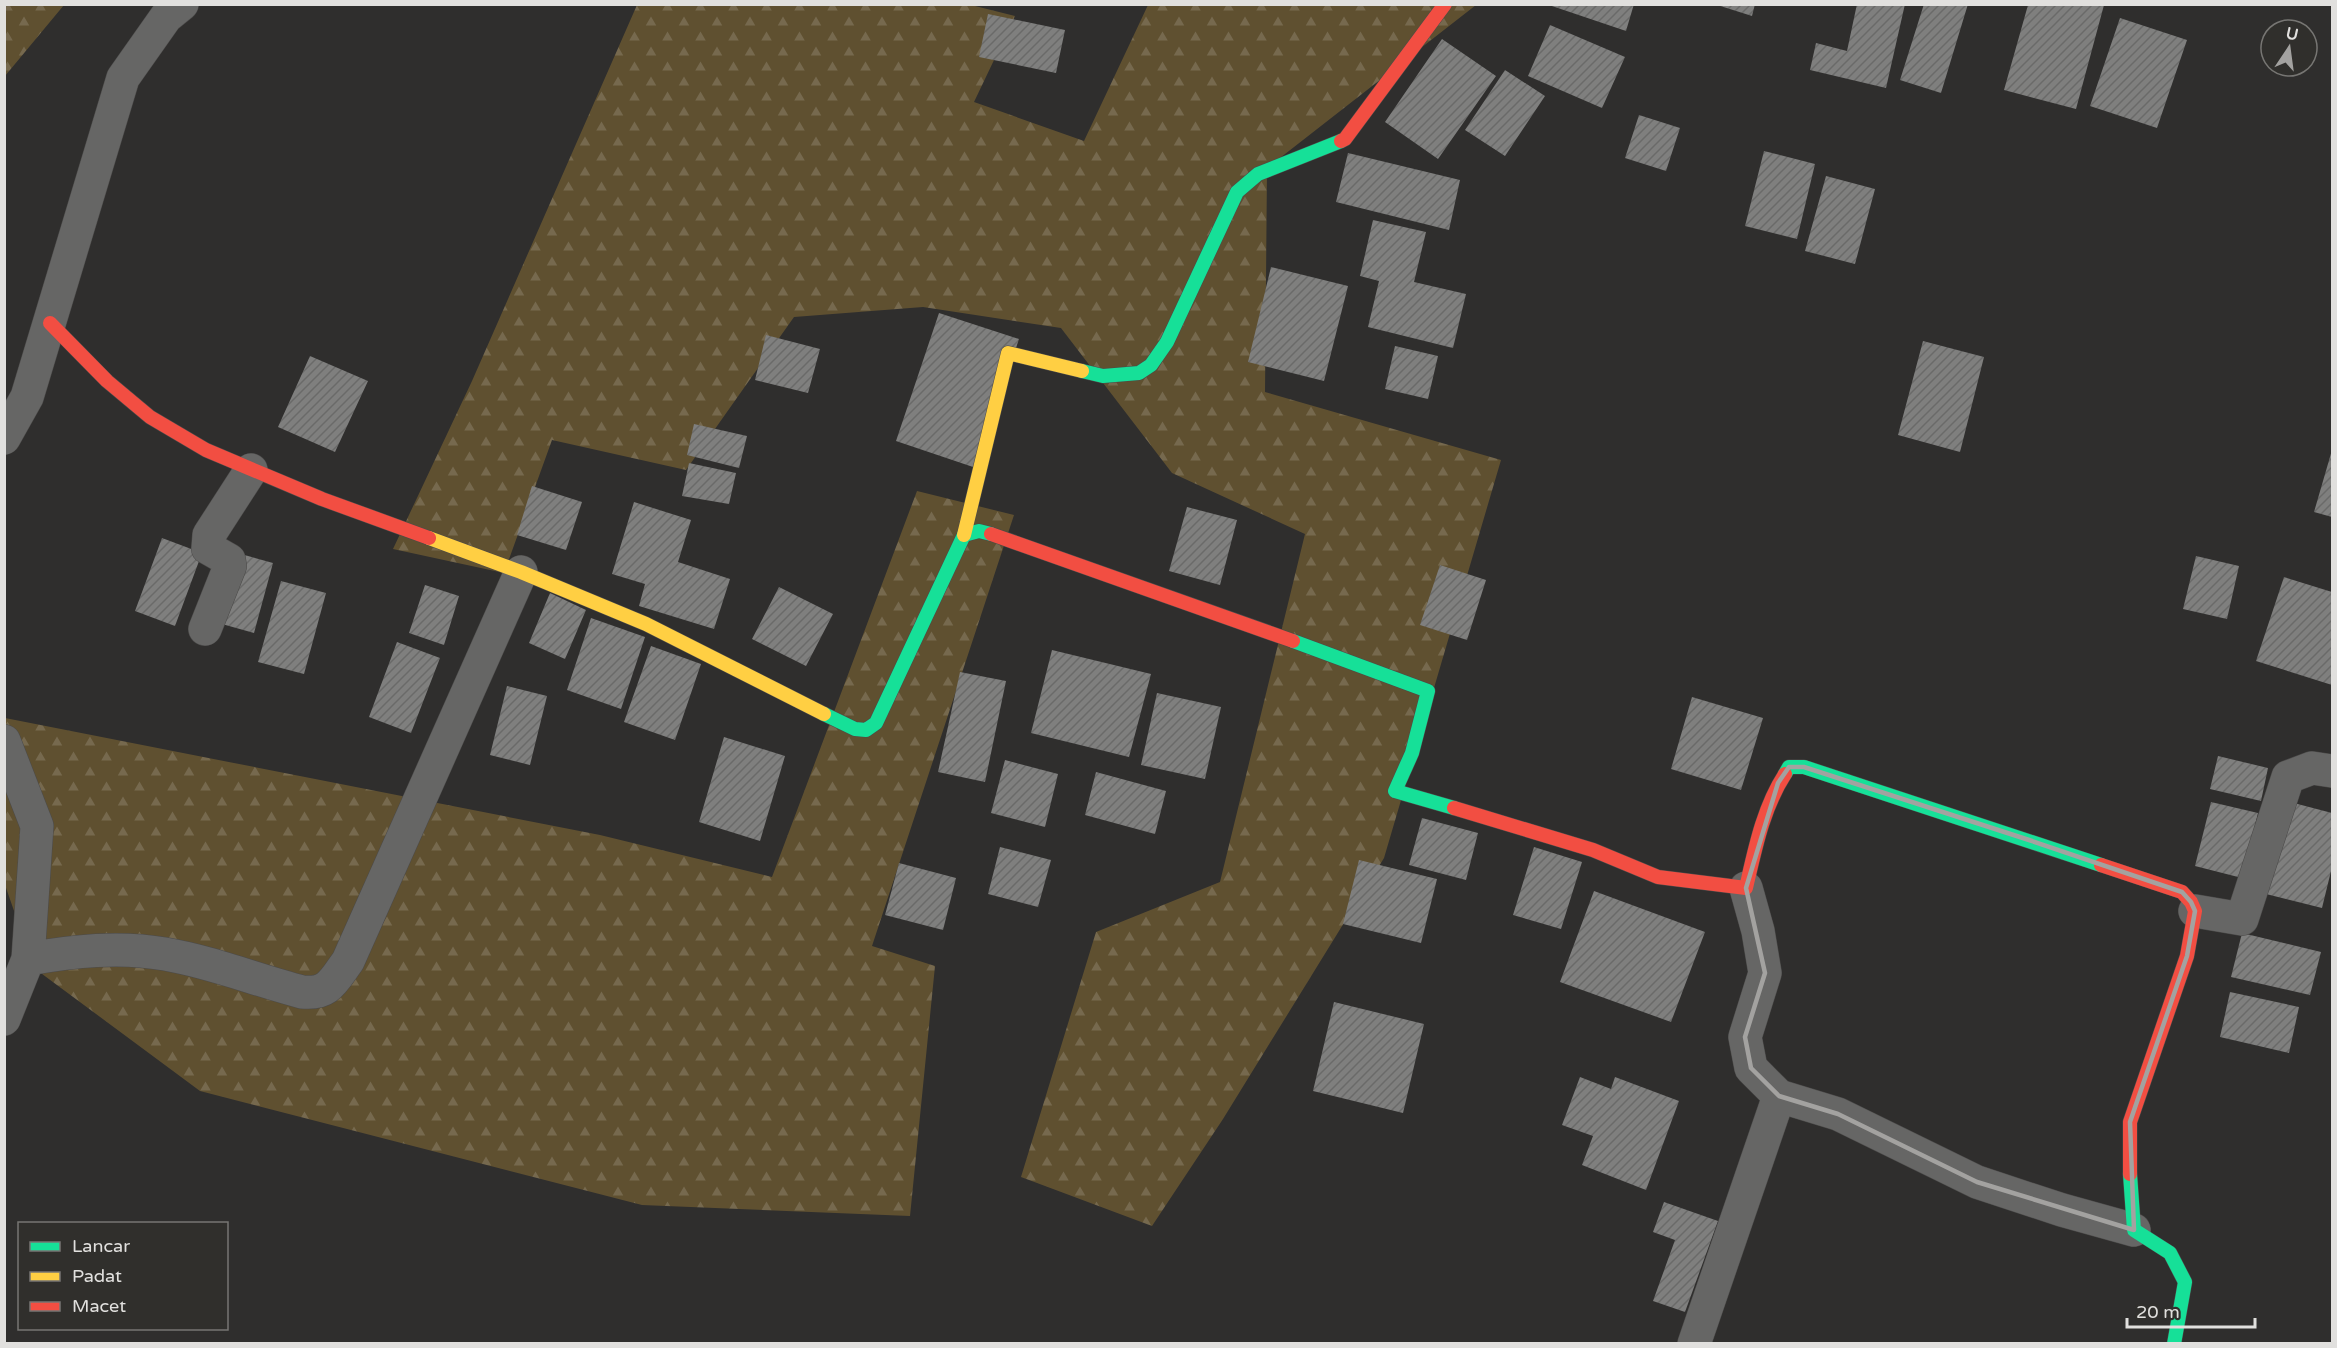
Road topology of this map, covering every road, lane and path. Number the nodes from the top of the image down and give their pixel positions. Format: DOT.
graph roads {
  1 [pos="182,4"];
  2 [pos="1445,4"];
  3 [pos="50,323"];
  4 [pos="4,438"];
  5 [pos="251,470"];
  6 [pos="964,535"];
  7 [pos="521,572"];
  8 [pos="206,629"];
  9 [pos="4,741"];
  10 [pos="2332,771"];
  11 [pos="1746,888"];
  12 [pos="2195,910"];
  13 [pos="28,959"];
  14 [pos="4,1019"];
  15 [pos="1779,1096"];
  16 [pos="2134,1230"];
  17 [pos="1694,1344"];
  18 [pos="2174,1344"];
  1 -- 3 [label="street"];
  2 -- 6 [label="street"];
  3 -- 4 [label="street"];
  3 -- 5 [label="street"];
  5 -- 7 [label="street"];
  5 -- 8 [label="street"];
  6 -- 7 [label="street"];
  6 -- 11 [label="street"];
  7 -- 13 [label="street"];
  9 -- 13 [label="street"];
  10 -- 12 [label="street"];
  11 -- 12 [label="street"];
  11 -- 15 [label="street"];
  12 -- 16 [label="street"];
  13 -- 14 [label="street"];
  15 -- 16 [label="street"];
  15 -- 17 [label="street"];
  16 -- 18 [label="street"];
}
